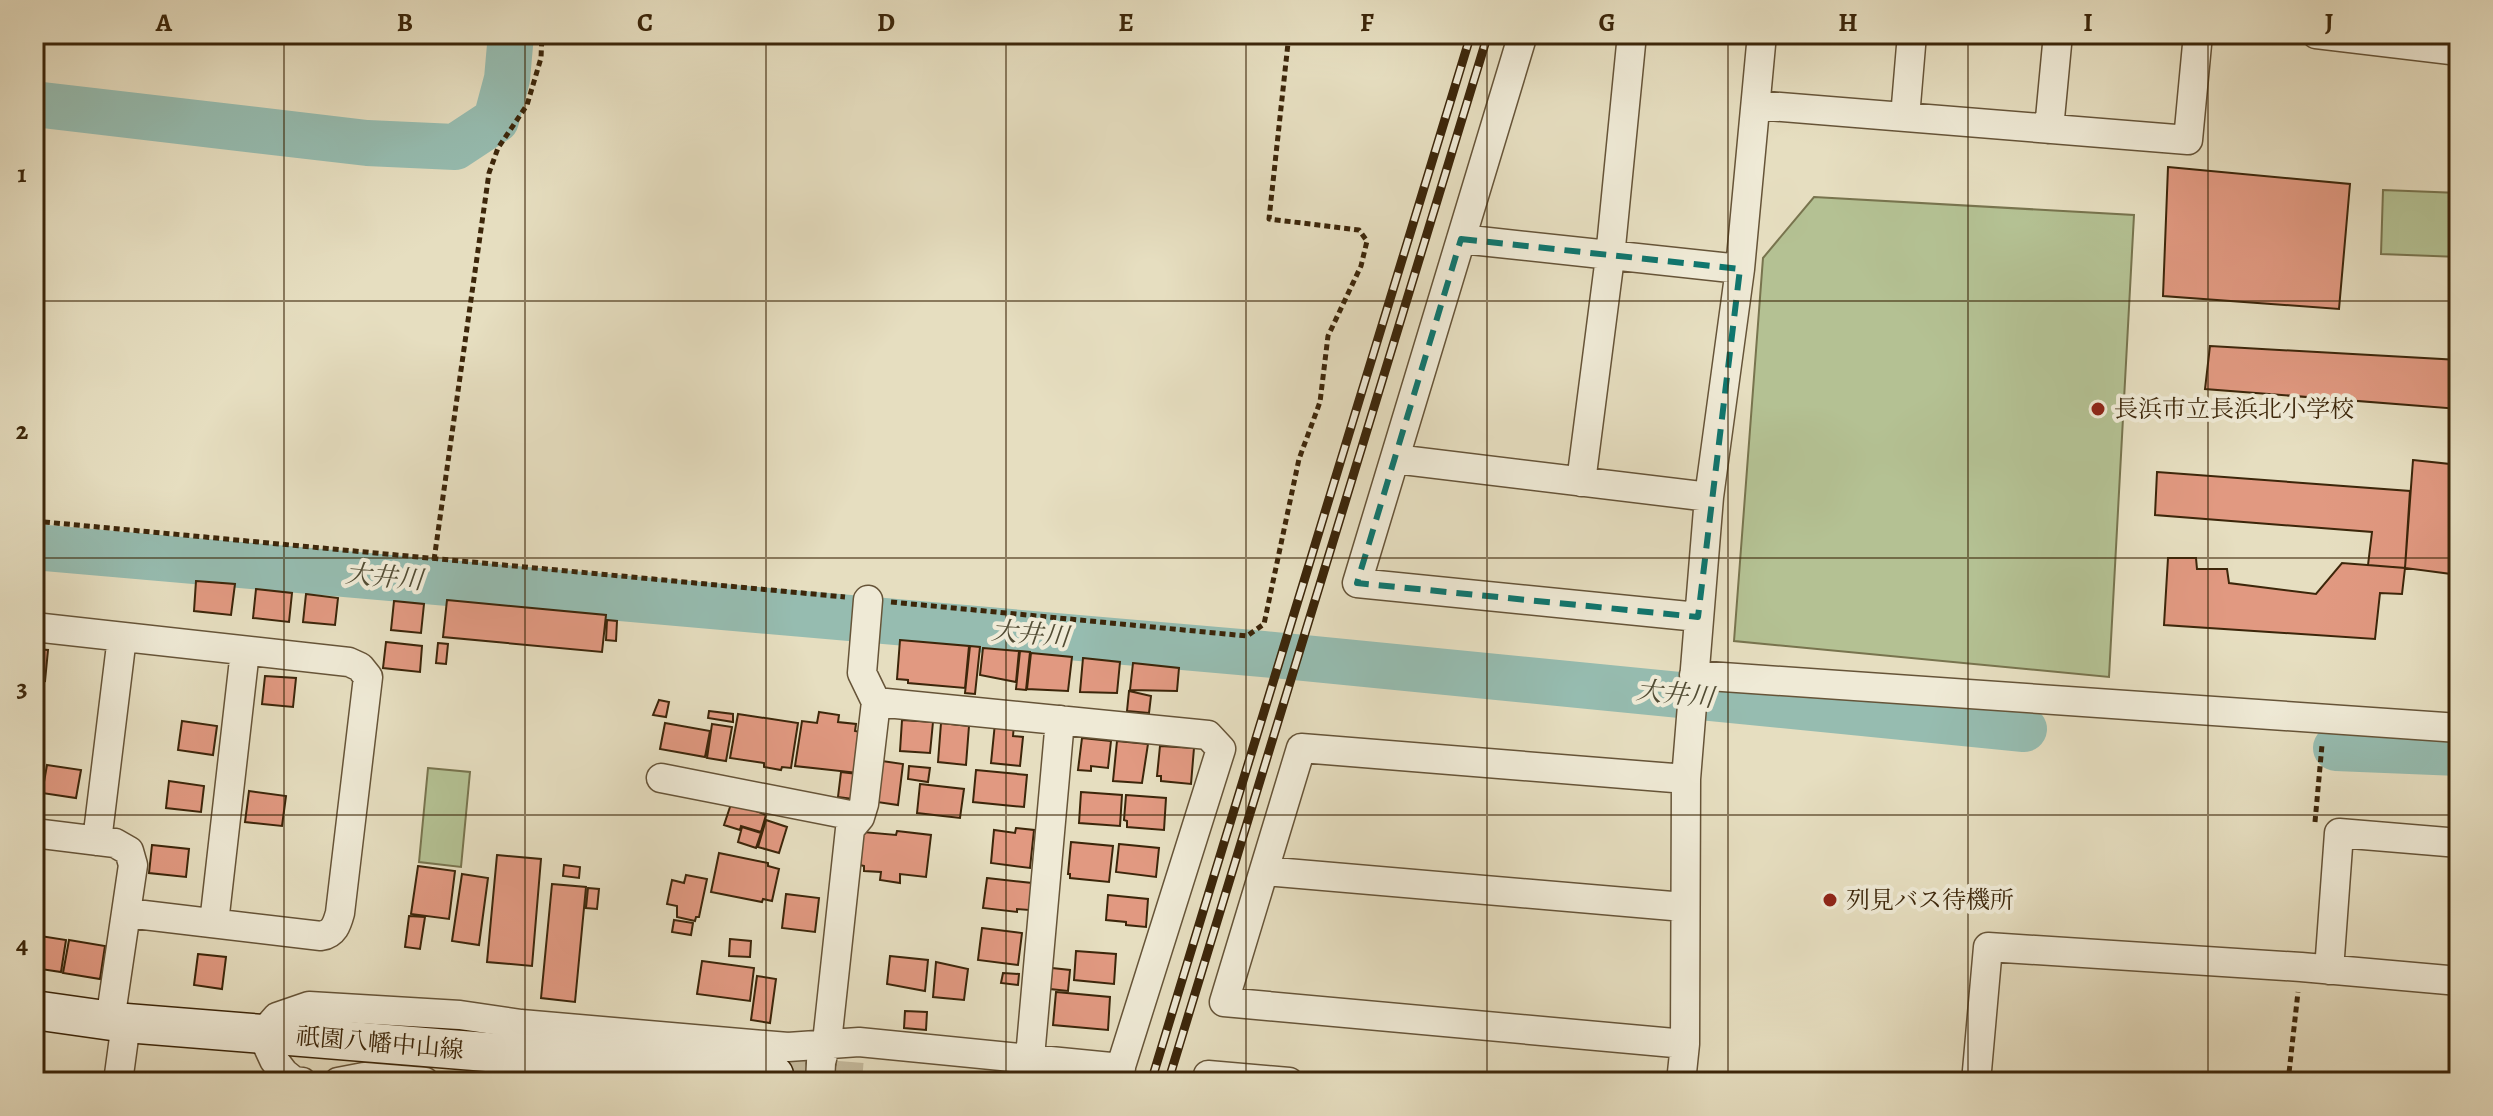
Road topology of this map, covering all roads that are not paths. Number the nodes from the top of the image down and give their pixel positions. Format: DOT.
graph roads {
  1 [pos="1523,34"];
  2 [pos="1632,34"];
  3 [pos="1762,34"];
  4 [pos="1912,34"];
  5 [pos="2058,34"];
  6 [pos="2198,34"];
  7 [pos="2329,35"];
  8 [pos="2459,51"];
  9 [pos="1756,105"];
  10 [pos="1905,117"];
  11 [pos="2049,129"];
  12 [pos="1461,239"];
  13 [pos="1610,257"];
  14 [pos="1740,269"];
  15 [pos="1395,459"];
  16 [pos="1581,482"];
  17 [pos="1709,497"];
  18 [pos="867,613"];
  19 [pos="1698,617"];
  20 [pos="34,627"];
  21 [pos="122,637"];
  22 [pos="245,651"];
  23 [pos="1692,689"];
  24 [pos="876,702"];
  25 [pos="1060,720"];
  26 [pos="2459,728"];
  27 [pos="661,778"];
  28 [pos="1686,779"];
  29 [pos="860,817"];
  30 [pos="34,833"];
  31 [pos="97,841"];
  32 [pos="2459,843"];
  33 [pos="1264,871"];
  34 [pos="1684,907"];
  35 [pos="127,913"];
  36 [pos="214,923"];
  37 [pos="2329,970"];
  38 [pos="2459,981"];
  39 [pos="34,1010"];
  40 [pos="118,1022"];
  41 [pos="268,1034"];
  42 [pos="1685,1044"];
  43 [pos="1030,1057"];
  44 [pos="822,1063"];
  45 [pos="774,1075"];
  46 [pos="1118,1075"];
  47 [pos="118,1082"];
  48 [pos="302,1082"];
  49 [pos="338,1082"];
  50 [pos="344,1082"];
  51 [pos="425,1082"];
  52 [pos="1206,1082"];
  53 [pos="1289,1082"];
  54 [pos="1681,1082"];
  55 [pos="1976,1082"];
  1 -- 12 [label="street"];
  2 -- 13 [label="street"];
  3 -- 9 [label="street"];
  4 -- 10 [label="street"];
  5 -- 11 [label="street"];
  6 -- 11 [label="street"];
  7 -- 8 [label="street"];
  9 -- 10 [label="street"];
  9 -- 14 [label="street"];
  10 -- 11 [label="street"];
  12 -- 13 [label="street"];
  12 -- 15 [label="street"];
  13 -- 14 [label="street"];
  13 -- 16 [label="street"];
  14 -- 17 [label="street"];
  15 -- 16 [label="street"];
  15 -- 19 [label="street"];
  16 -- 17 [label="street"];
  17 -- 19 [label="street"];
  18 -- 24 [label="street"];
  19 -- 23 [label="street"];
  20 -- 21 [label="street"];
  21 -- 22 [label="street"];
  21 -- 31 [label="street"];
  22 -- 36 [label="street"];
  22 -- 36 [label="street"];
  23 -- 26 [label="street"];
  23 -- 28 [label="street"];
  24 -- 25 [label="street"];
  24 -- 29 [label="street"];
  25 -- 43 [label="street"];
  25 -- 46 [label="street"];
  27 -- 29 [label="street"];
  28 -- 33 [label="street"];
  28 -- 34 [label="street"];
  29 -- 44 [label="street"];
  30 -- 31 [label="street"];
  31 -- 35 [label="street"];
  32 -- 37 [label="street"];
  33 -- 34 [label="street"];
  33 -- 42 [label="street"];
  34 -- 42 [label="street"];
  35 -- 36 [label="street"];
  35 -- 40 [label="street"];
  37 -- 38 [label="street"];
  37 -- 55 [label="street"];
  39 -- 40 [label="main road, 祇園八幡中山線"];
  40 -- 41 [label="main road, 祇園八幡中山線"];
  40 -- 47 [label="street"];
  41 -- 44 [label="street"];
  41 -- 45 [label="main road, 祇園八幡中山線"];
  41 -- 48 [label="street"];
  42 -- 54 [label="street"];
  43 -- 44 [label="street"];
  43 -- 46 [label="street"];
  49 -- 50 [label="street"];
  50 -- 51 [label="street"];
  52 -- 53 [label="street"];
}
